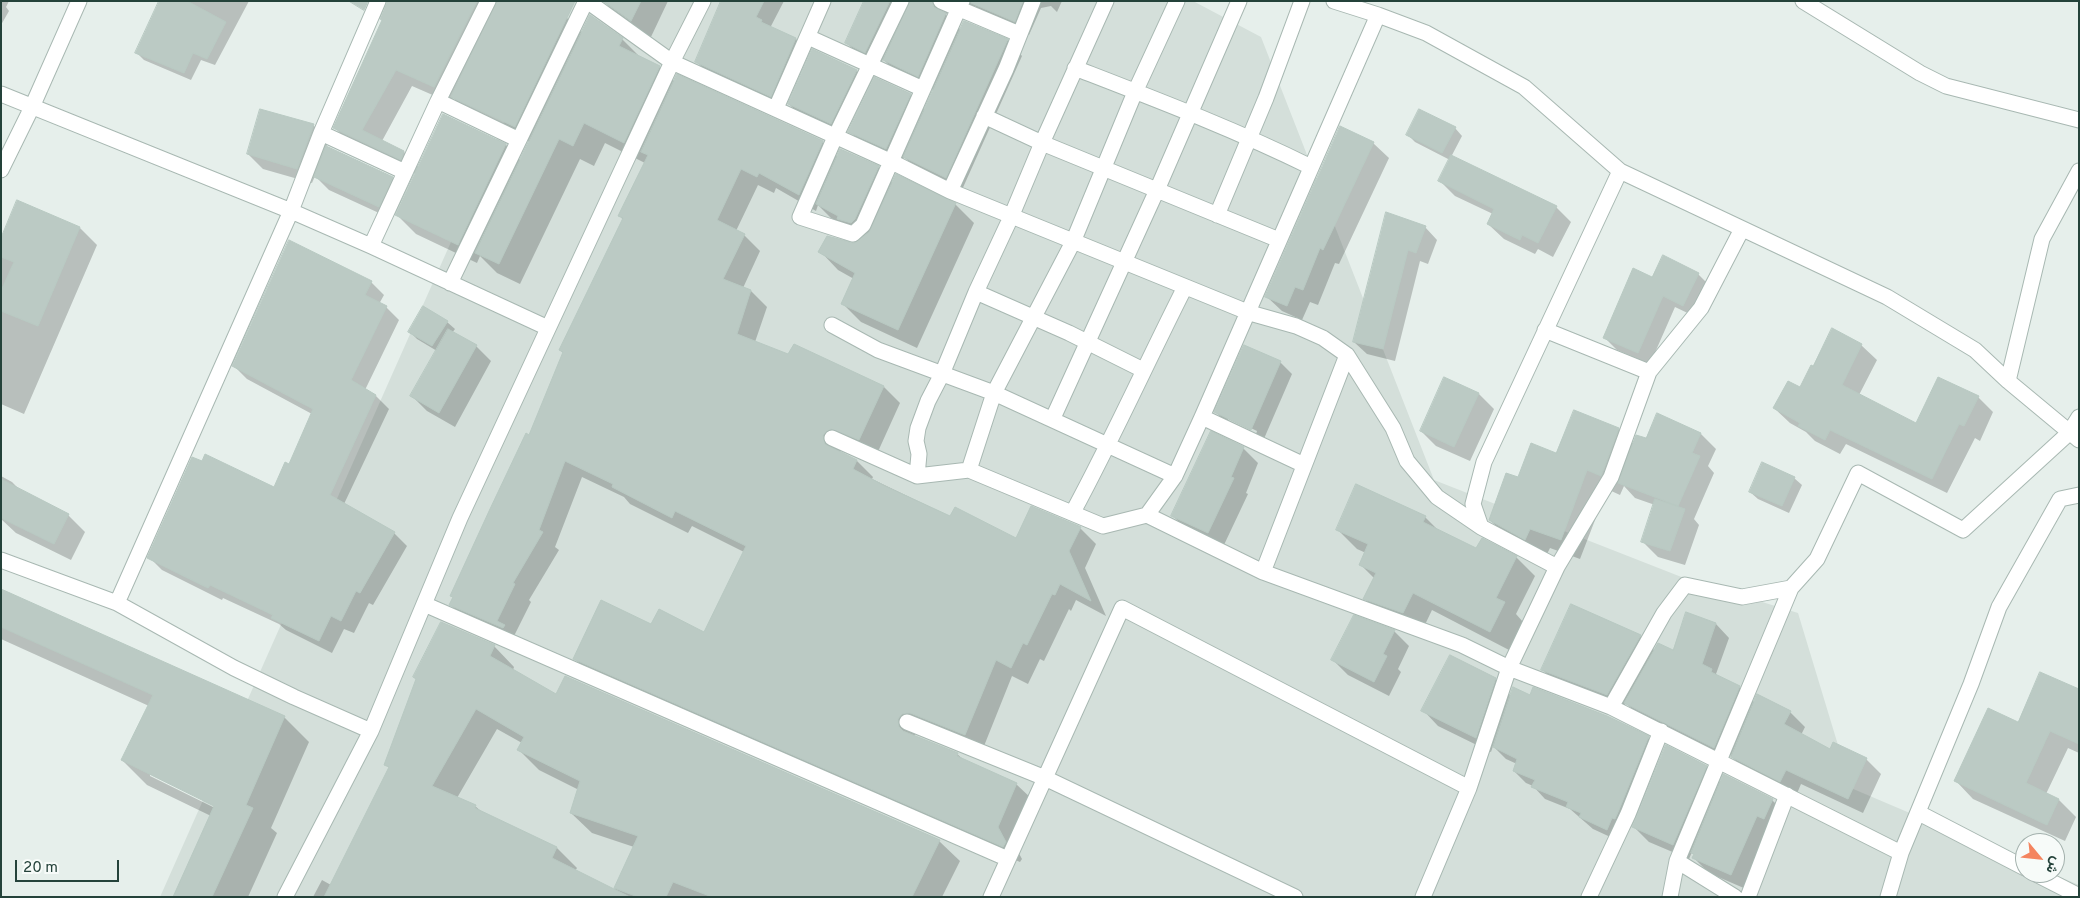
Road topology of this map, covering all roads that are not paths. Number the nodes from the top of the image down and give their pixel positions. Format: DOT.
graph roads {
  1 [pos="79,1"];
  2 [pos="378,1"];
  3 [pos="488,1"];
  4 [pos="586,1"];
  5 [pos="703,1"];
  6 [pos="823,1"];
  7 [pos="901,1"];
  8 [pos="941,1"];
  9 [pos="1033,1"];
  10 [pos="1106,1"];
  11 [pos="1176,1"];
  12 [pos="1239,1"];
  13 [pos="1302,1"];
  14 [pos="1334,1"];
  15 [pos="1803,1"];
  16 [pos="960,5"];
  17 [pos="1378,15"];
  18 [pos="1019,34"];
  19 [pos="808,37"];
  20 [pos="672,62"];
  21 [pos="870,65"];
  22 [pos="1075,68"];
  23 [pos="923,89"];
  24 [pos="1136,92"];
  25 [pos="1,94"];
  26 [pos="438,100"];
  27 [pos="32,107"];
  28 [pos="776,108"];
  29 [pos="1191,112"];
  30 [pos="984,116"];
  31 [pos="2079,120"];
  32 [pos="321,133"];
  33 [pos="835,137"];
  34 [pos="1249,137"];
  35 [pos="520,140"];
  36 [pos="1042,143"];
  37 [pos="892,162"];
  38 [pos="1311,166"];
  39 [pos="1104,169"];
  40 [pos="1,170"];
  41 [pos="1620,171"];
  42 [pos="405,172"];
  43 [pos="2079,172"];
  44 [pos="1157,190"];
  45 [pos="950,191"];
  46 [pos="291,211"];
  47 [pos="1217,215"];
  48 [pos="1011,217"];
  49 [pos="1742,229"];
  50 [pos="1279,240"];
  51 [pos="1073,242"];
  52 [pos="371,246"];
  53 [pos="1125,262"];
  54 [pos="450,284"];
  55 [pos="1185,287"];
  56 [pos="976,292"];
  57 [pos="1250,313"];
  58 [pos="1034,318"];
  59 [pos="832,325"];
  60 [pos="548,328"];
  61 [pos="1545,330"];
  62 [pos="1087,342"];
  63 [pos="1346,355"];
  64 [pos="1143,370"];
  65 [pos="1649,372"];
  66 [pos="942,374"];
  67 [pos="2008,381"];
  68 [pos="994,392"];
  69 [pos="1202,417"];
  70 [pos="2079,417"];
  71 [pos="1053,418"];
  72 [pos="2074,437"];
  73 [pos="832,438"];
  74 [pos="1108,446"];
  75 [pos="1304,465"];
  76 [pos="970,470"];
  77 [pos="917,476"];
  78 [pos="1175,476"];
  79 [pos="2079,495"];
  80 [pos="1073,512"];
  81 [pos="1147,515"];
  82 [pos="1481,527"];
  83 [pos="1,560"];
  84 [pos="1557,567"];
  85 [pos="1263,572"];
  86 [pos="1791,588"];
  87 [pos="117,603"];
  88 [pos="424,604"];
  89 [pos="1509,668"];
  90 [pos="1611,707"];
  91 [pos="907,722"];
  92 [pos="371,731"];
  93 [pos="1661,731"];
  94 [pos="1719,761"];
  95 [pos="1045,778"];
  96 [pos="1469,788"];
  97 [pos="1787,795"];
  98 [pos="1919,813"];
  99 [pos="1901,853"];
  100 [pos="1008,859"];
  101 [pos="1677,861"];
  102 [pos="2015,863"];
  103 [pos="2054,883"];
  104 [pos="2079,896"];
  105 [pos="285,897"];
  106 [pos="991,897"];
  107 [pos="1295,897"];
  108 [pos="1423,897"];
  109 [pos="1590,897"];
  110 [pos="1670,897"];
  111 [pos="1735,897"];
  112 [pos="1748,897"];
  113 [pos="1888,897"];
  1 -- 27 [label="street"];
  2 -- 32 [label="street"];
  3 -- 26 [label="street"];
  4 -- 20 [label="street"];
  4 -- 35 [label="street"];
  5 -- 20 [label="street"];
  6 -- 19 [label="street"];
  7 -- 21 [label="street"];
  8 -- 16 [label="street"];
  9 -- 18 [label="street"];
  10 -- 22 [label="street"];
  11 -- 24 [label="street"];
  12 -- 29 [label="street"];
  13 -- 34 [label="street"];
  14 -- 17 [label="street"];
  15 -- 31 [label="street"];
  16 -- 18 [label="street"];
  16 -- 23 [label="street"];
  17 -- 38 [label="street"];
  17 -- 41 [label="street"];
  18 -- 30 [label="street"];
  19 -- 21 [label="street"];
  19 -- 28 [label="street"];
  20 -- 28 [label="street"];
  20 -- 60 [label="street"];
  21 -- 23 [label="street"];
  21 -- 33 [label="street"];
  22 -- 24 [label="street"];
  22 -- 36 [label="street"];
  23 -- 37 [label="street"];
  24 -- 29 [label="street"];
  24 -- 39 [label="street"];
  25 -- 27 [label="street"];
  26 -- 35 [label="street"];
  26 -- 42 [label="street"];
  27 -- 40 [label="street"];
  27 -- 46 [label="street"];
  28 -- 33 [label="street"];
  29 -- 34 [label="street"];
  29 -- 44 [label="street"];
  30 -- 36 [label="street"];
  30 -- 45 [label="street"];
  32 -- 42 [label="street"];
  32 -- 46 [label="street"];
  33 -- 37 [label="street"];
  33 -- 37 [label="street"];
  34 -- 38 [label="street"];
  34 -- 47 [label="street"];
  35 -- 54 [label="street"];
  36 -- 39 [label="street"];
  36 -- 48 [label="street"];
  37 -- 45 [label="street"];
  38 -- 50 [label="street"];
  39 -- 44 [label="street"];
  39 -- 51 [label="street"];
  41 -- 49 [label="street"];
  41 -- 61 [label="street"];
  42 -- 52 [label="street"];
  43 -- 67 [label="street"];
  44 -- 47 [label="street"];
  44 -- 53 [label="street"];
  45 -- 48 [label="street"];
  46 -- 52 [label="street"];
  46 -- 87 [label="street"];
  47 -- 50 [label="street"];
  48 -- 51 [label="street"];
  48 -- 56 [label="street"];
  49 -- 65 [label="street"];
  49 -- 67 [label="street"];
  50 -- 57 [label="street"];
  51 -- 53 [label="street"];
  51 -- 58 [label="street"];
  52 -- 54 [label="street"];
  53 -- 55 [label="street"];
  53 -- 62 [label="street"];
  54 -- 60 [label="street"];
  55 -- 57 [label="street"];
  55 -- 64 [label="street"];
  56 -- 58 [label="street"];
  56 -- 66 [label="street"];
  57 -- 63 [label="street"];
  57 -- 69 [label="street"];
  58 -- 62 [label="street"];
  58 -- 68 [label="street"];
  59 -- 66 [label="street"];
  60 -- 88 [label="street"];
  61 -- 65 [label="street"];
  61 -- 82 [label="street"];
  62 -- 64 [label="street"];
  62 -- 71 [label="street"];
  63 -- 75 [label="street"];
  63 -- 82 [label="street"];
  64 -- 74 [label="street"];
  65 -- 84 [label="street"];
  66 -- 68 [label="street"];
  66 -- 77 [label="street"];
  67 -- 72 [label="street"];
  68 -- 71 [label="street"];
  68 -- 76 [label="street"];
  69 -- 75 [label="street"];
  69 -- 78 [label="street"];
  70 -- 72 [label="street"];
  71 -- 74 [label="street"];
  72 -- 86 [label="street"];
  73 -- 77 [label="street"];
  74 -- 78 [label="street"];
  74 -- 80 [label="street"];
  75 -- 85 [label="street"];
  76 -- 77 [label="street"];
  76 -- 80 [label="street"];
  78 -- 81 [label="street"];
  79 -- 98 [label="street"];
  80 -- 81 [label="street"];
  81 -- 85 [label="street"];
  82 -- 84 [label="street"];
  83 -- 87 [label="street"];
  84 -- 89 [label="street"];
  85 -- 89 [label="street"];
  86 -- 90 [label="street"];
  86 -- 94 [label="street"];
  87 -- 92 [label="street"];
  88 -- 92 [label="street"];
  88 -- 100 [label="street"];
  89 -- 90 [label="street"];
  89 -- 96 [label="street"];
  90 -- 93 [label="street"];
  91 -- 95 [label="street"];
  92 -- 105 [label="street"];
  93 -- 94 [label="street"];
  93 -- 109 [label="street"];
  94 -- 97 [label="street"];
  94 -- 101 [label="street"];
  95 -- 96 [label="street"];
  95 -- 100 [label="street"];
  95 -- 107 [label="street"];
  96 -- 108 [label="street"];
  97 -- 99 [label="street"];
  97 -- 112 [label="street"];
  98 -- 99 [label="street"];
  98 -- 102 [label="street"];
  99 -- 113 [label="street"];
  100 -- 106 [label="street"];
  101 -- 110 [label="street"];
  101 -- 111 [label="street"];
  103 -- 104 [label="street"];
}
